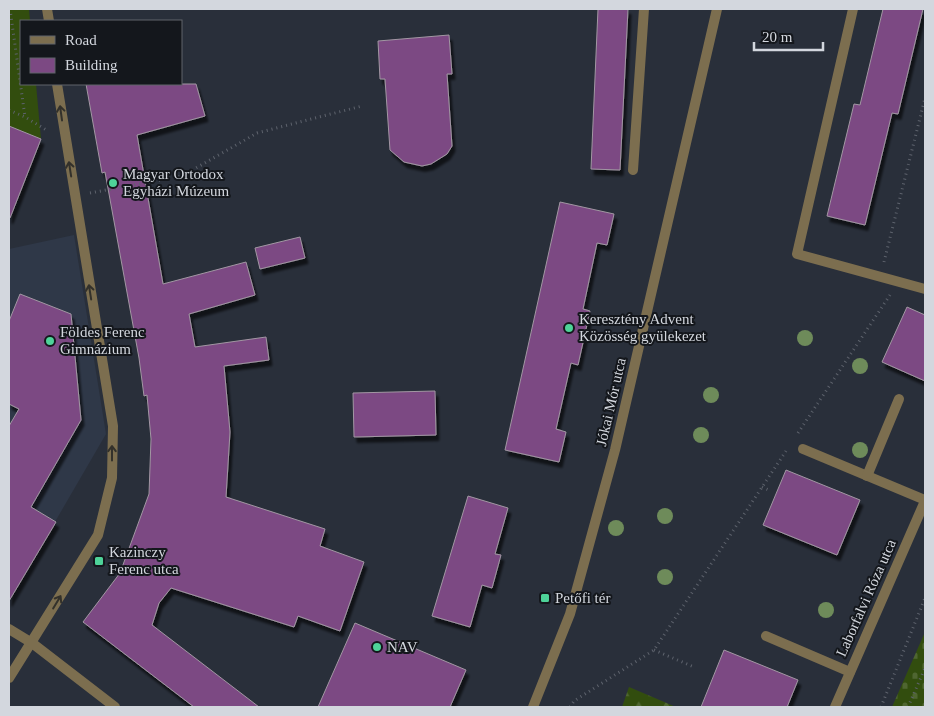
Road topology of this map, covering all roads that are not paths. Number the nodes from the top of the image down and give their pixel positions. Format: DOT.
graph roads {
  1 [pos="644,9"];
  2 [pos="717,9"];
  3 [pos="853,9"];
  4 [pos="58,85"];
  5 [pos="633,170"];
  6 [pos="925,289"];
  7 [pos="899,399"];
  8 [pos="803,449"];
  9 [pos="867,476"];
  10 [pos="925,501"];
  11 [pos="9,629"];
  12 [pos="766,636"];
  13 [pos="32,644"];
  14 [pos="850,672"];
  15 [pos="9,678"];
  16 [pos="115,707"];
  17 [pos="533,707"];
  18 [pos="835,707"];
  1 -- 5 [label="street"];
  2 -- 17 [label="street, Jókai Mór utca"];
  3 -- 6 [label="street"];
  13 -- 4 [label="street, one-way"];
  7 -- 9 [label="street"];
  8 -- 9 [label="street"];
  9 -- 10 [label="street"];
  10 -- 14 [label="street, Laborfalvi Róza utca"];
  11 -- 13 [label="street"];
  12 -- 14 [label="street"];
  13 -- 15 [label="street"];
  13 -- 16 [label="street"];
  14 -- 18 [label="street, Laborfalvi Róza utca"];
}
